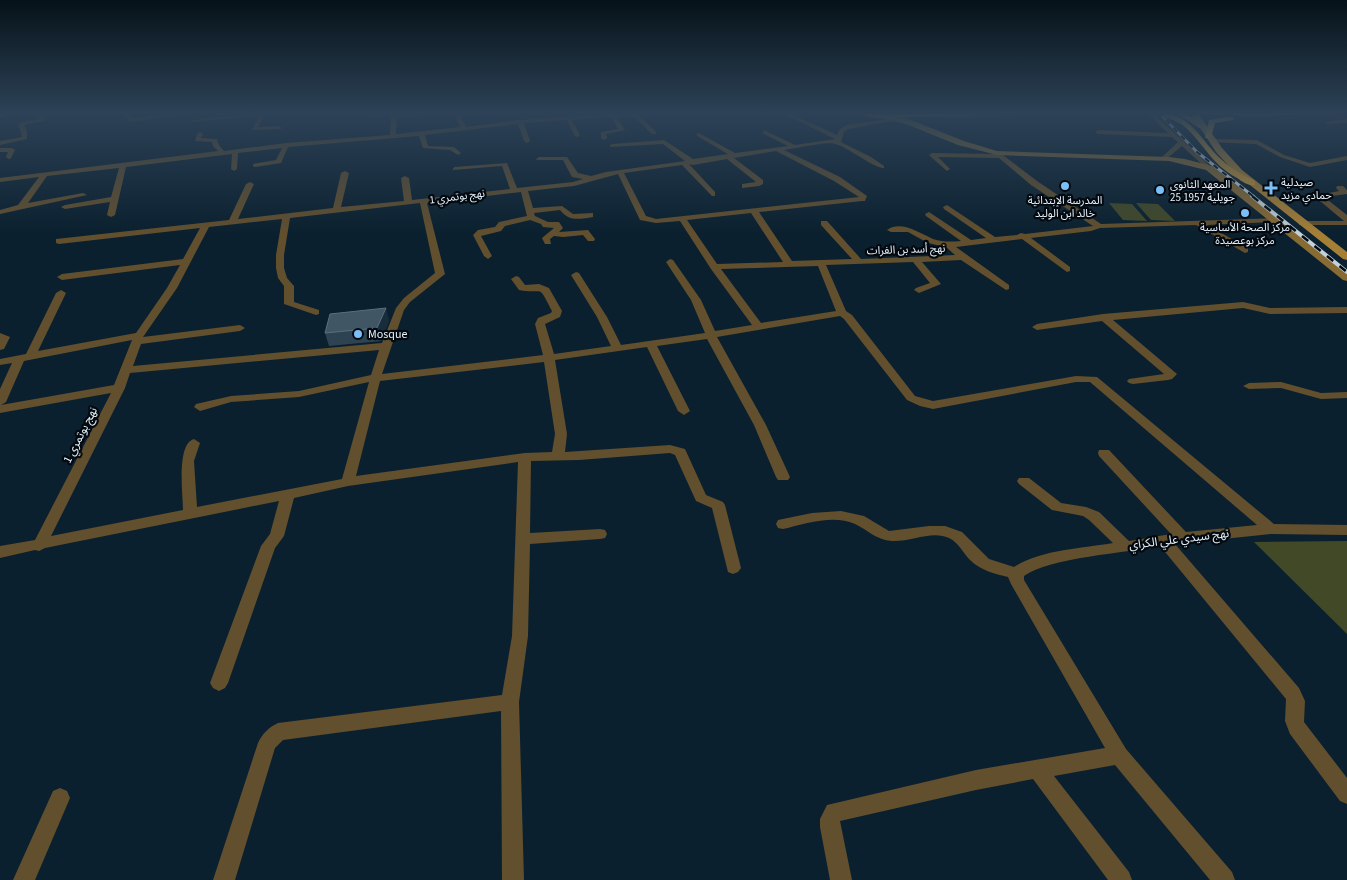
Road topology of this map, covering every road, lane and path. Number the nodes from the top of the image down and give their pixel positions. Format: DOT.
graph roads {
  1 [pos="11,153"];
  2 [pos="213,153"];
  3 [pos="235,153"];
  4 [pos="283,153"];
  5 [pos="677,153"];
  6 [pos="726,153"];
  7 [pos="754,153"];
  8 [pos="784,153"];
  9 [pos="860,153"];
  10 [pos="996,153"];
  11 [pos="1169,153"];
  12 [pos="1193,153"];
  13 [pos="1210,153"];
  14 [pos="1223,153"];
  15 [pos="1277,153"];
  16 [pos="999,154"];
  17 [pos="9,157"];
  18 [pos="732,157"];
  19 [pos="539,158"];
  20 [pos="1347,158"];
  21 [pos="1163,159"];
  22 [pos="1329,162"];
  23 [pos="123,164"];
  24 [pos="689,164"];
  25 [pos="255,165"];
  26 [pos="882,167"];
  27 [pos="1209,168"];
  28 [pos="1347,168"];
  29 [pos="234,169"];
  30 [pos="454,169"];
  31 [pos="947,169"];
  32 [pos="620,172"];
  33 [pos="46,173"];
  34 [pos="345,173"];
  35 [pos="405,178"];
  36 [pos="592,178"];
  37 [pos="0,180"];
  38 [pos="1252,183"];
  39 [pos="250,184"];
  40 [pos="746,186"];
  41 [pos="1340,188"];
  42 [pos="524,189"];
  43 [pos="514,190"];
  44 [pos="712,194"];
  45 [pos="83,195"];
  46 [pos="115,199"];
  47 [pos="423,200"];
  48 [pos="408,202"];
  49 [pos="21,206"];
  50 [pos="64,207"];
  51 [pos="947,207"];
  52 [pos="336,210"];
  53 [pos="754,211"];
  54 [pos="0,212"];
  55 [pos="111,214"];
  56 [pos="531,214"];
  57 [pos="929,214"];
  58 [pos="287,215"];
  59 [pos="590,215"];
  60 [pos="960,216"];
  61 [pos="1347,219"];
  62 [pos="683,220"];
  63 [pos="937,220"];
  64 [pos="1274,220"];
  65 [pos="233,221"];
  66 [pos="1197,222"];
  67 [pos="1302,223"];
  68 [pos="1347,223"];
  69 [pos="824,224"];
  70 [pos="206,225"];
  71 [pos="1098,226"];
  72 [pos="891,230"];
  73 [pos="552,234"];
  74 [pos="1022,235"];
  75 [pos="992,238"];
  76 [pos="591,239"];
  77 [pos="59,241"];
  78 [pos="548,242"];
  79 [pos="968,242"];
  80 [pos="949,245"];
  81 [pos="1245,250"];
  82 [pos="488,256"];
  83 [pos="963,257"];
  84 [pos="1347,257"];
  85 [pos="916,260"];
  86 [pos="186,261"];
  87 [pos="670,262"];
  88 [pos="859,262"];
  89 [pos="789,264"];
  90 [pos="821,264"];
  91 [pos="714,267"];
  92 [pos="1067,269"];
  93 [pos="576,274"];
  94 [pos="62,277"];
  95 [pos="1347,278"];
  96 [pos="516,279"];
  97 [pos="1006,287"];
  98 [pos="919,290"];
  99 [pos="61,293"];
  100 [pos="1347,310"];
  101 [pos="316,312"];
  102 [pos="842,313"];
  103 [pos="1103,317"];
  104 [pos="758,326"];
  105 [pos="1037,327"];
  106 [pos="240,328"];
  107 [pos="710,334"];
  108 [pos="0,336"];
  109 [pos="137,338"];
  110 [pos="650,343"];
  111 [pos="385,346"];
  112 [pos="0,347"];
  113 [pos="617,348"];
  114 [pos="31,356"];
  115 [pos="549,358"];
  116 [pos="19,359"];
  117 [pos="0,362"];
  118 [pos="125,370"];
  119 [pos="376,378"];
  120 [pos="1132,381"];
  121 [pos="1250,386"];
  122 [pos="119,388"];
  123 [pos="1347,395"];
  124 [pos="0,402"];
  125 [pos="200,407"];
  126 [pos="0,409"];
  127 [pos="684,411"];
  128 [pos="194,443"];
  129 [pos="1104,453"];
  130 [pos="558,456"];
  131 [pos="525,457"];
  132 [pos="783,477"];
  133 [pos="1024,481"];
  134 [pos="348,482"];
  135 [pos="288,493"];
  136 [pos="190,513"];
  137 [pos="784,524"];
  138 [pos="1271,529"];
  139 [pos="1347,530"];
  140 [pos="600,534"];
  141 [pos="1182,538"];
  142 [pos="524,539"];
  143 [pos="1164,541"];
  144 [pos="39,546"];
  145 [pos="1125,546"];
  146 [pos="0,552"];
  147 [pos="733,568"];
  148 [pos="1016,573"];
  149 [pos="219,683"];
  150 [pos="510,702"];
  151 [pos="1119,756"];
  152 [pos="1038,770"];
  153 [pos="1347,794"];
  154 [pos="60,798"];
  155 [pos="24,880"];
  156 [pos="224,880"];
  157 [pos="513,880"];
  158 [pos="840,880"];
  159 [pos="1121,880"];
  160 [pos="1224,880"];
  1 -- 17 [label="street"];
  2 -- 23 [label="street"];
  3 -- 29 [label="street"];
  4 -- 25 [label="street"];
  5 -- 24 [label="street"];
  6 -- 18 [label="street"];
  7 -- 18 [label="street, نهج بوتمري 1"];
  8 -- 53 [label="street"];
  9 -- 26 [label="street"];
  10 -- 16 [label="street"];
  11 -- 21 [label="street"];
  12 -- 27 [label="street"];
  13 -- 38 [label="highway"];
  14 -- 38 [label="main road"];
  15 -- 22 [label="street"];
  16 -- 21 [label="street"];
  16 -- 31 [label="street"];
  16 -- 71 [label="street"];
  18 -- 24 [label="street, نهج بوتمري 1"];
  18 -- 40 [label="street"];
  19 -- 36 [label="street"];
  20 -- 22 [label="street"];
  21 -- 27 [label="street"];
  22 -- 28 [label="street"];
  23 -- 33 [label="street"];
  23 -- 46 [label="street"];
  24 -- 32 [label="street, نهج بوتمري 1"];
  24 -- 44 [label="street"];
  27 -- 64 [label="street"];
  30 -- 43 [label="street"];
  32 -- 36 [label="street, نهج بوتمري 1"];
  32 -- 62 [label="street"];
  33 -- 37 [label="street"];
  33 -- 49 [label="street"];
  34 -- 52 [label="street"];
  35 -- 48 [label="street"];
  36 -- 42 [label="street, نهج بوتمري 1"];
  38 -- 67 [label="main road"];
  39 -- 65 [label="street"];
  41 -- 61 [label="street"];
  42 -- 43 [label="street, نهج بوتمري 1"];
  42 -- 56 [label="street"];
  43 -- 47 [label="street, نهج بوتمري 1"];
  45 -- 49 [label="street"];
  46 -- 50 [label="street"];
  46 -- 55 [label="street"];
  47 -- 48 [label="street, نهج بوتمري 1"];
  47 -- 111 [label="street"];
  48 -- 52 [label="street, نهج بوتمري 1"];
  49 -- 54 [label="street"];
  51 -- 60 [label="street"];
  52 -- 58 [label="street, نهج بوتمري 1"];
  53 -- 62 [label="street"];
  53 -- 89 [label="street"];
  56 -- 59 [label="street"];
  56 -- 73 [label="street"];
  56 -- 82 [label="street"];
  57 -- 63 [label="street"];
  58 -- 65 [label="street, نهج بوتمري 1"];
  58 -- 101 [label="street"];
  60 -- 63 [label="street"];
  60 -- 75 [label="street"];
  62 -- 91 [label="street"];
  63 -- 79 [label="street"];
  64 -- 66 [label="street, نهج أسد بن الفرات"];
  64 -- 95 [label="street"];
  65 -- 70 [label="street, نهج بوتمري 1"];
  66 -- 71 [label="street, نهج أسد بن الفرات"];
  66 -- 81 [label="street"];
  67 -- 68 [label="street"];
  67 -- 84 [label="main road"];
  69 -- 88 [label="street"];
  70 -- 77 [label="street"];
  70 -- 86 [label="street, نهج بوتمري 1"];
  71 -- 74 [label="street, نهج أسد بن الفرات"];
  72 -- 80 [label="street"];
  73 -- 76 [label="street"];
  73 -- 78 [label="street"];
  74 -- 75 [label="street, نهج أسد بن الفرات"];
  74 -- 92 [label="street"];
  75 -- 79 [label="street, نهج أسد بن الفرات"];
  79 -- 80 [label="street, نهج أسد بن الفرات"];
  80 -- 83 [label="street, نهج أسد بن الفرات"];
  83 -- 85 [label="street, نهج أسد بن الفرات"];
  83 -- 97 [label="street"];
  85 -- 88 [label="street, نهج أسد بن الفرات"];
  85 -- 98 [label="street"];
  86 -- 94 [label="street"];
  86 -- 109 [label="street, نهج بوتمري 1"];
  87 -- 107 [label="street"];
  88 -- 90 [label="street, نهج أسد بن الفرات"];
  89 -- 90 [label="street, نهج أسد بن الفرات"];
  89 -- 91 [label="street, نهج أسد بن الفرات"];
  90 -- 102 [label="street"];
  91 -- 104 [label="street"];
  93 -- 113 [label="street"];
  96 -- 115 [label="street"];
  99 -- 114 [label="street"];
  100 -- 103 [label="street"];
  102 -- 104 [label="street"];
  102 -- 138 [label="street"];
  103 -- 105 [label="street"];
  103 -- 120 [label="street"];
  104 -- 107 [label="street"];
  106 -- 109 [label="street"];
  107 -- 110 [label="street"];
  107 -- 132 [label="street"];
  108 -- 112 [label="street"];
  109 -- 114 [label="street"];
  109 -- 118 [label="street, نهج بوتمري 1"];
  110 -- 113 [label="street"];
  110 -- 127 [label="street"];
  111 -- 118 [label="street"];
  111 -- 119 [label="street"];
  113 -- 115 [label="street"];
  114 -- 116 [label="street"];
  115 -- 119 [label="street"];
  115 -- 130 [label="street"];
  116 -- 117 [label="street"];
  116 -- 124 [label="street"];
  118 -- 122 [label="street, نهج بوتمري 1"];
  119 -- 125 [label="street"];
  119 -- 134 [label="street"];
  121 -- 123 [label="street"];
  122 -- 126 [label="street"];
  122 -- 144 [label="street, نهج بوتمري 1"];
  128 -- 136 [label="street"];
  129 -- 141 [label="street"];
  130 -- 131 [label="street"];
  130 -- 147 [label="street"];
  131 -- 134 [label="street"];
  131 -- 142 [label="street"];
  133 -- 145 [label="street"];
  134 -- 135 [label="street"];
  135 -- 136 [label="street"];
  135 -- 149 [label="street"];
  136 -- 144 [label="street"];
  137 -- 148 [label="street"];
  138 -- 139 [label="street, نهج سيدي علي الكراي"];
  138 -- 141 [label="street, نهج سيدي علي الكراي"];
  140 -- 142 [label="street"];
  141 -- 143 [label="street, نهج سيدي علي الكراي"];
  142 -- 150 [label="street"];
  143 -- 145 [label="street, نهج سيدي علي الكراي"];
  143 -- 153 [label="street"];
  144 -- 146 [label="street"];
  145 -- 148 [label="street, نهج سيدي علي الكراي"];
  148 -- 151 [label="street"];
  150 -- 156 [label="street"];
  150 -- 157 [label="street"];
  151 -- 152 [label="street"];
  151 -- 160 [label="street"];
  152 -- 158 [label="street"];
  152 -- 159 [label="street"];
  154 -- 155 [label="street"];
}
